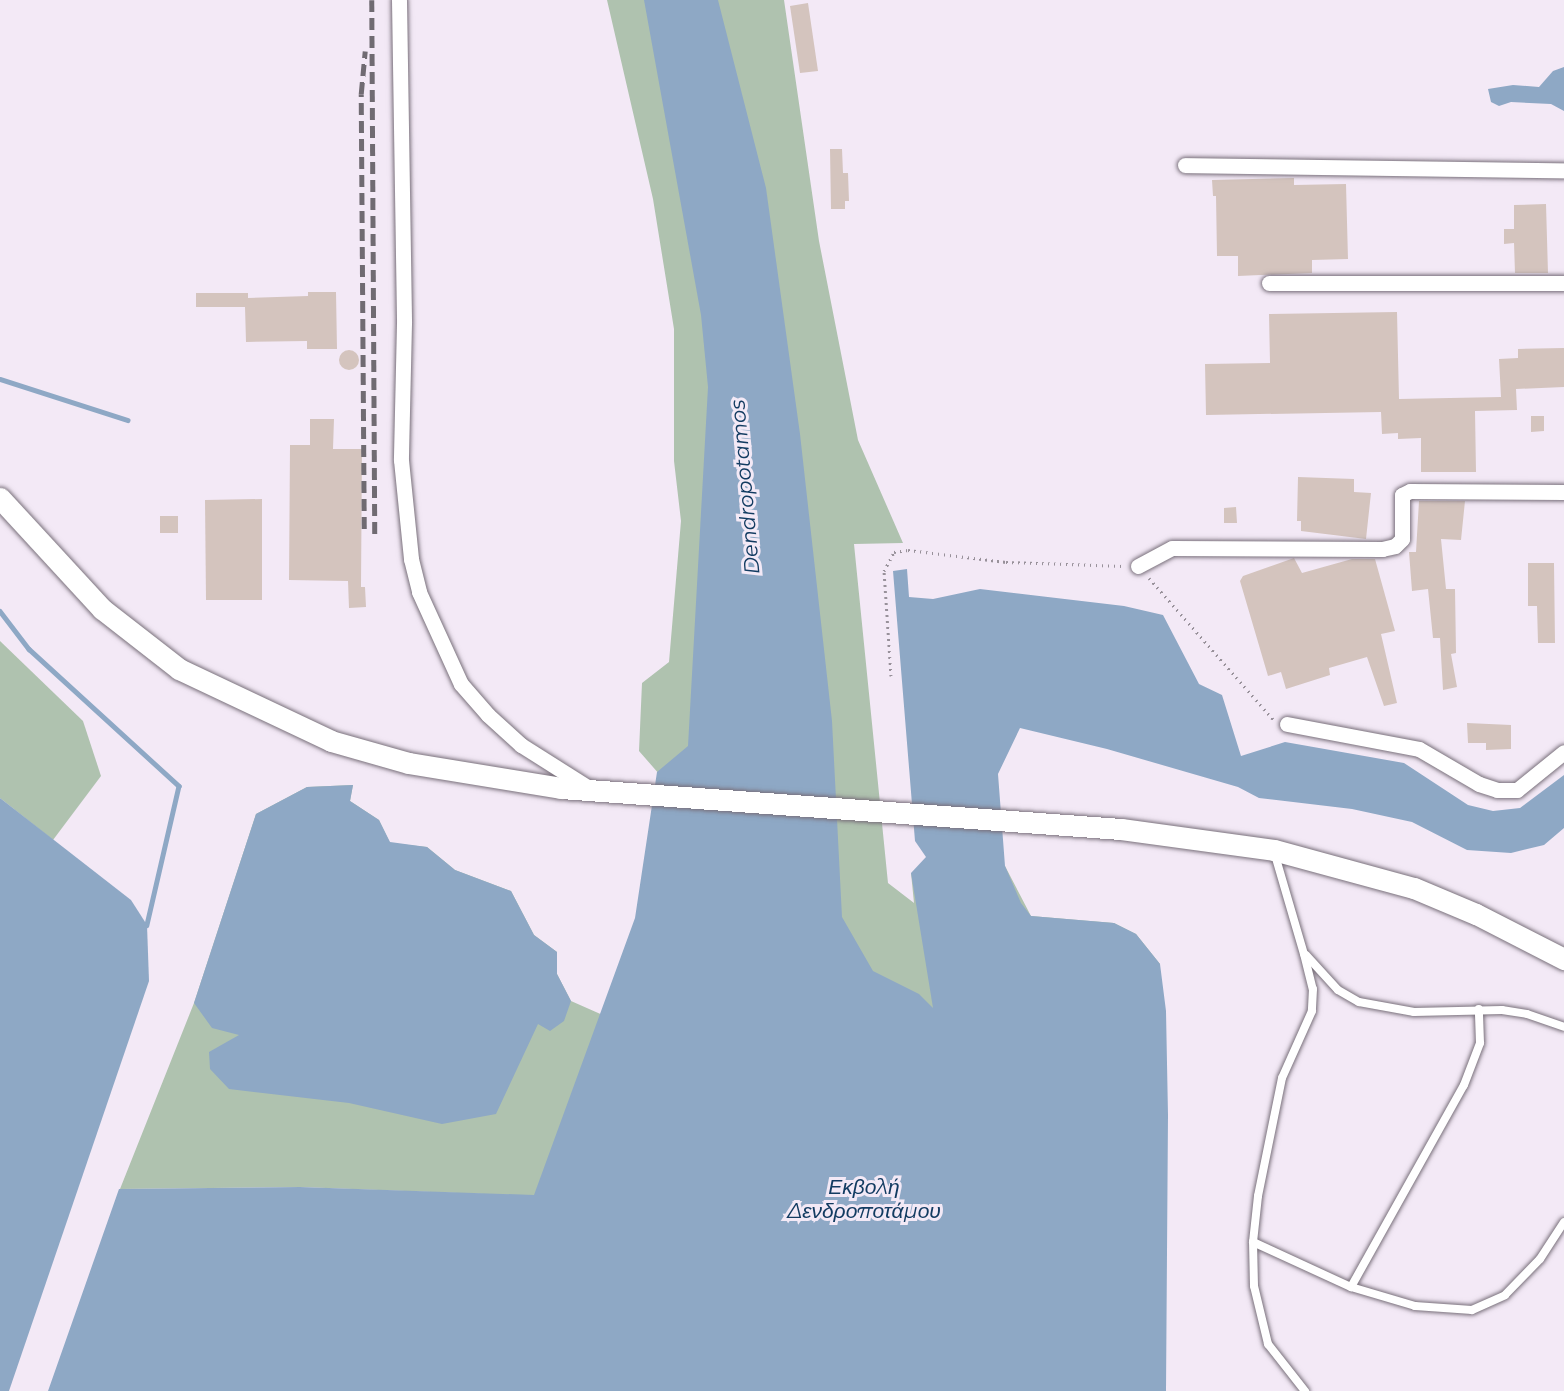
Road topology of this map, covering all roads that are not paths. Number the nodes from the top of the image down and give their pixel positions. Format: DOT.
graph roads {
  1 [pos="399,0"];
  2 [pos="1185,165"];
  3 [pos="1564,170"];
  4 [pos="1269,283"];
  5 [pos="1564,283"];
  6 [pos="1564,492"];
  7 [pos="0,498"];
  8 [pos="1138,566"];
  9 [pos="1287,724"];
  10 [pos="1564,752"];
  11 [pos="592,790"];
  12 [pos="1274,850"];
  13 [pos="1305,954"];
  14 [pos="1564,959"];
  15 [pos="1479,1010"];
  16 [pos="1564,1028"];
  17 [pos="1564,1222"];
  18 [pos="1253,1242"];
  19 [pos="1351,1287"];
  20 [pos="1305,1391"];
  1 -- 11 [label="street"];
  2 -- 3 [label="street"];
  4 -- 5 [label="street"];
  6 -- 8 [label="street"];
  7 -- 11 [label="street"];
  9 -- 10 [label="street"];
  11 -- 12 [label="street"];
  12 -- 13 [label="lane"];
  12 -- 14 [label="street"];
  13 -- 15 [label="lane"];
  13 -- 18 [label="lane"];
  15 -- 16 [label="lane"];
  15 -- 19 [label="lane"];
  17 -- 19 [label="lane"];
  18 -- 19 [label="lane"];
  18 -- 20 [label="lane"];
}
